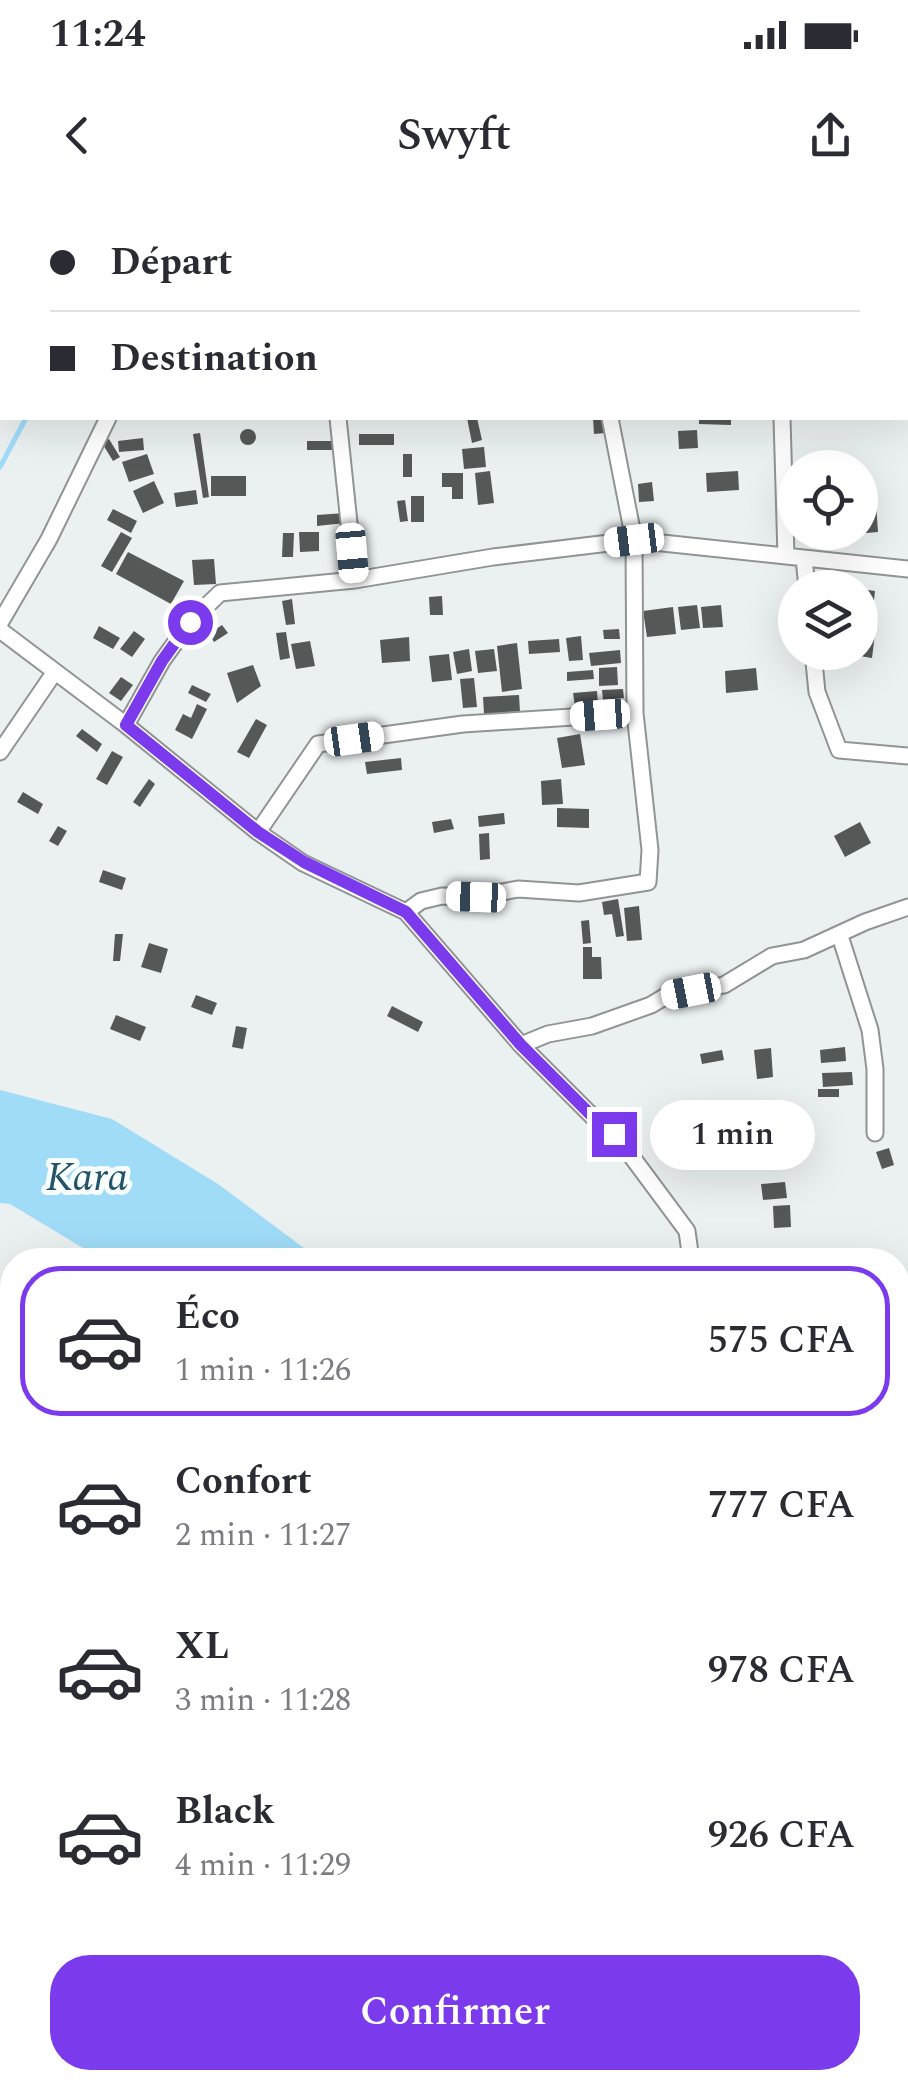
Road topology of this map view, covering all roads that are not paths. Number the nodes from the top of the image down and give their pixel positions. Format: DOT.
graph roads {
  1 [pos="107,420"];
  2 [pos="338,420"];
  3 [pos="610,420"];
  4 [pos="782,420"];
  5 [pos="634,540"];
  6 [pos="786,556"];
  7 [pos="804,558"];
  8 [pos="908,569"];
  9 [pos="805,570"];
  10 [pos="355,580"];
  11 [pos="0,626"];
  12 [pos="815,670"];
  13 [pos="54,673"];
  14 [pos="634,713"];
  15 [pos="126,725"];
  16 [pos="0,752"];
  17 [pos="908,756"];
  18 [pos="258,832"];
  19 [pos="908,907"];
  20 [pos="406,912"];
  21 [pos="840,936"];
  22 [pos="521,1045"];
  23 [pos="875,1133"];
  24 [pos="689,1248"];
  1 -- 11 [label="street"];
  2 -- 10 [label="street"];
  3 -- 5 [label="street"];
  4 -- 6 [label="street"];
  5 -- 6 [label="street"];
  5 -- 10 [label="street"];
  5 -- 14 [label="street"];
  6 -- 7 [label="street"];
  7 -- 8 [label="street"];
  7 -- 9 [label="street"];
  10 -- 15 [label="street"];
  11 -- 13 [label="street"];
  12 -- 17 [label="street"];
  13 -- 15 [label="street"];
  13 -- 16 [label="street"];
  14 -- 18 [label="street"];
  14 -- 20 [label="street"];
  15 -- 18 [label="street"];
  18 -- 20 [label="street"];
  19 -- 21 [label="street"];
  20 -- 22 [label="street"];
  21 -- 22 [label="street"];
  21 -- 23 [label="street"];
  22 -- 24 [label="street"];
}
